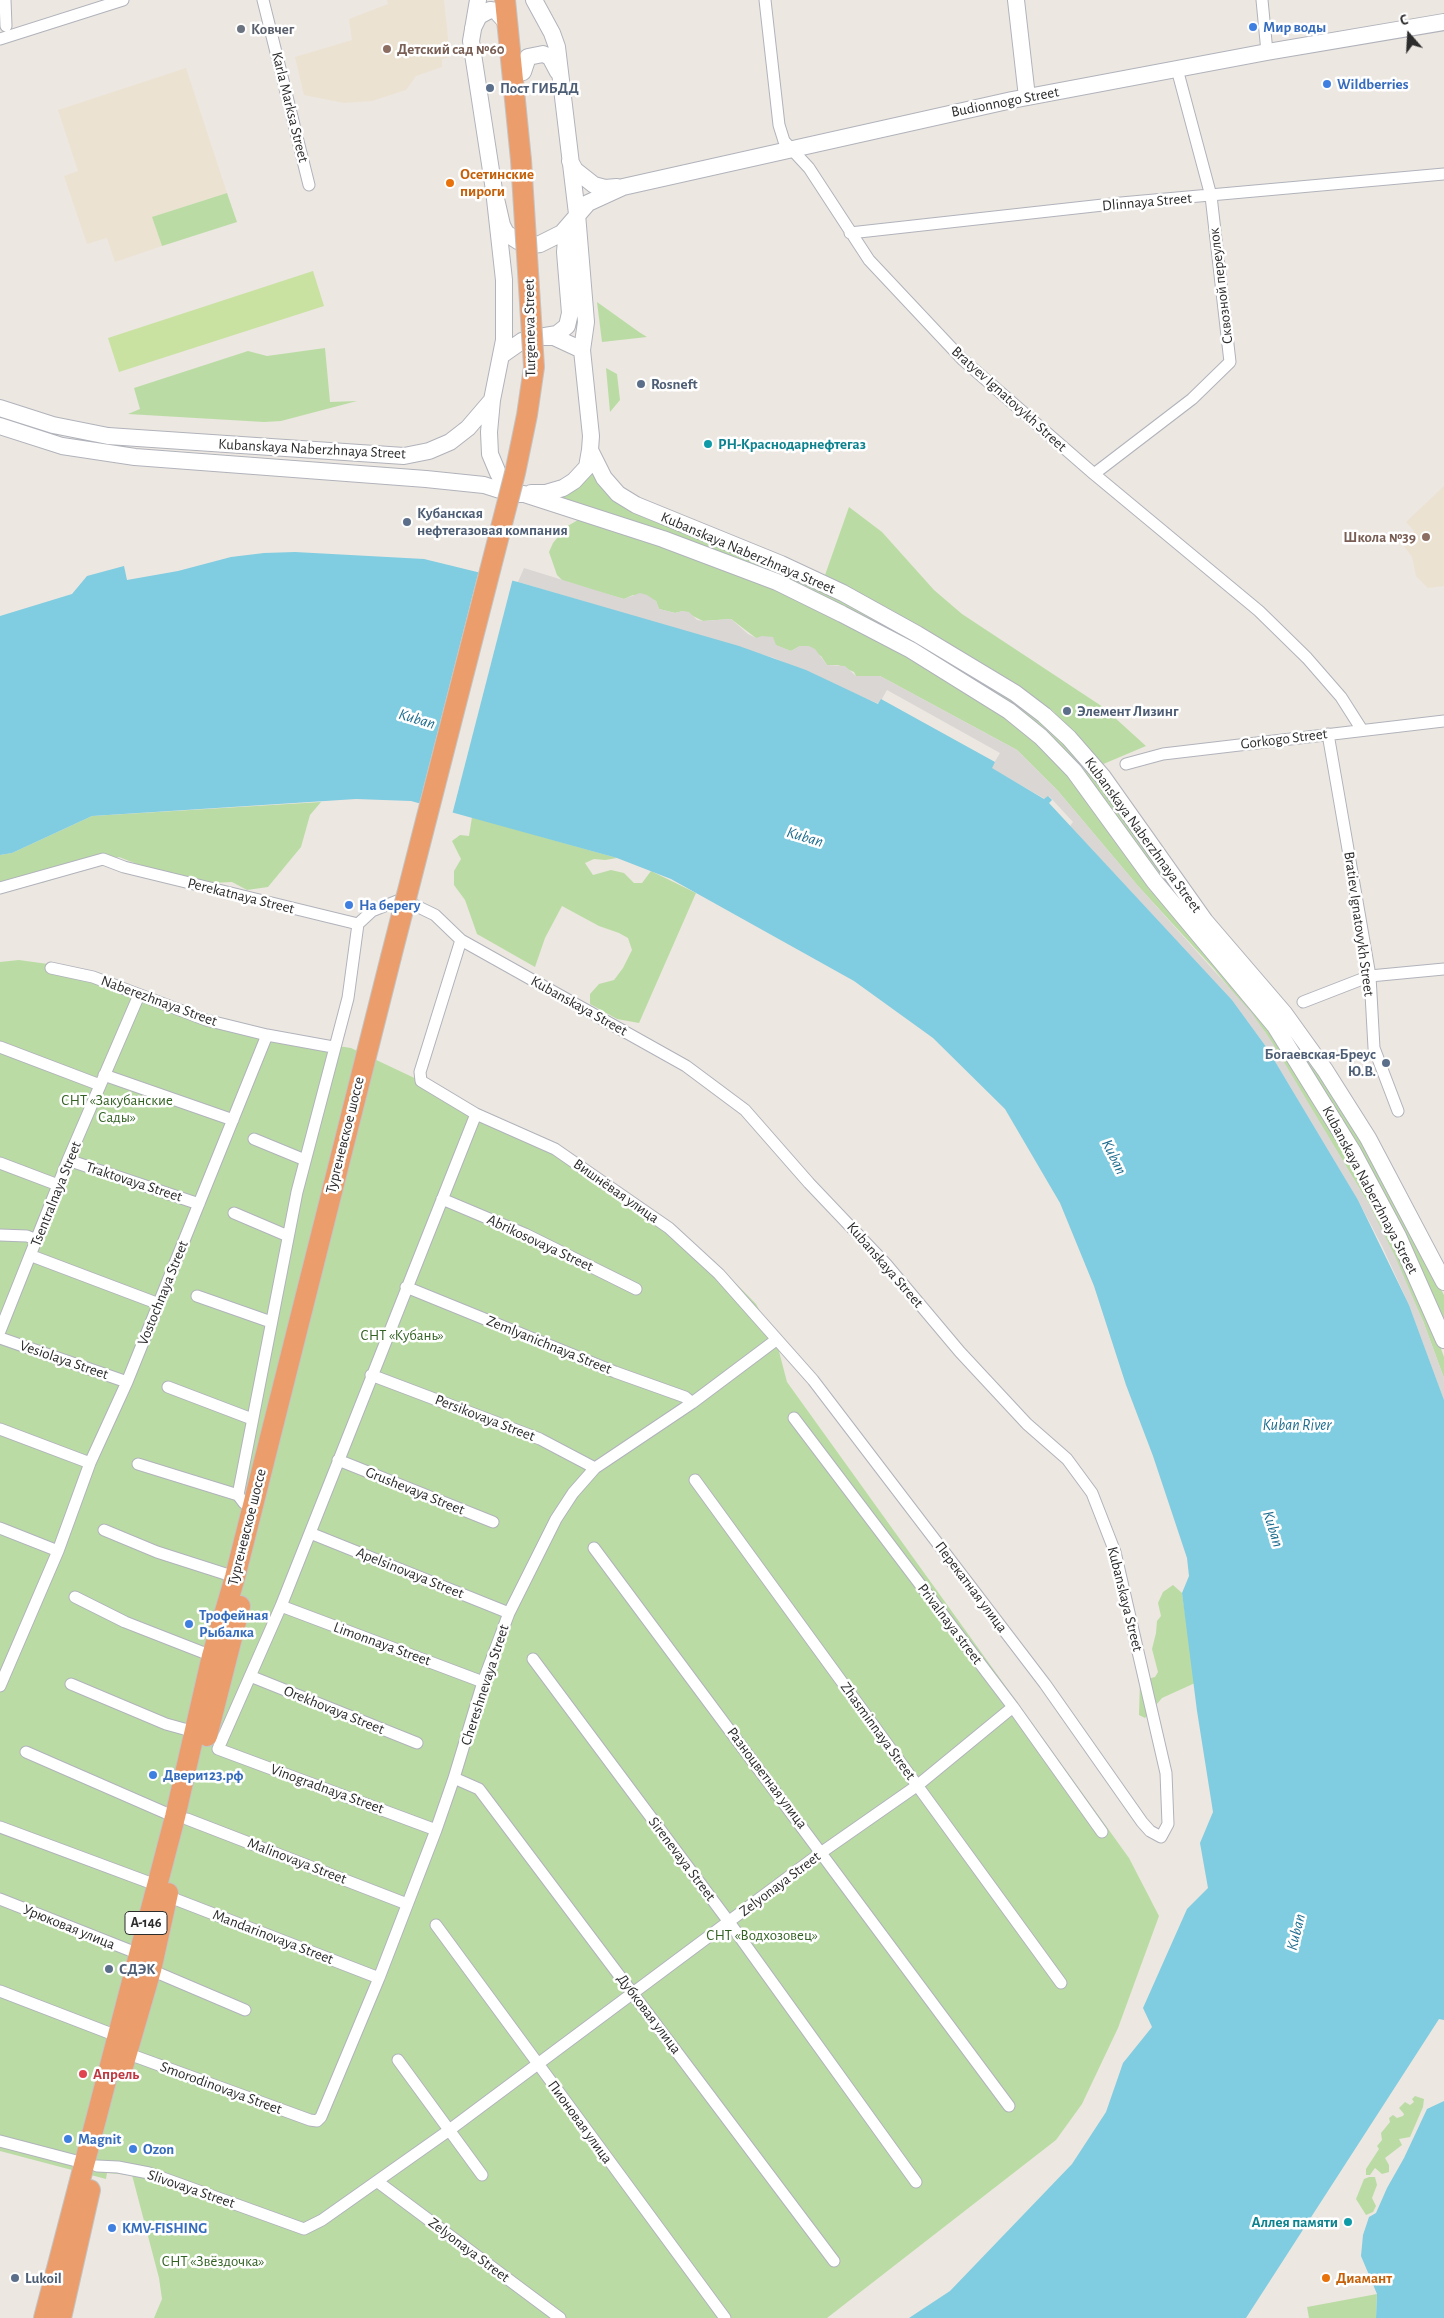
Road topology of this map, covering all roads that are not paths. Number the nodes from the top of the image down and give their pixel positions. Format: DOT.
graph roads {
  1 [pos="5,0"];
  2 [pos="123,0"];
  3 [pos="263,0"];
  4 [pos="478,0"];
  5 [pos="505,0"];
  6 [pos="517,0"];
  7 [pos="534,0"];
  8 [pos="765,0"];
  9 [pos="1016,0"];
  10 [pos="1262,0"];
  11 [pos="506,22"];
  12 [pos="1444,22"];
  13 [pos="6,26"];
  14 [pos="472,30"];
  15 [pos="0,38"];
  16 [pos="1267,52"];
  17 [pos="1177,69"];
  18 [pos="523,72"];
  19 [pos="560,76"];
  20 [pos="1027,97"];
  21 [pos="790,148"];
  22 [pos="520,154"];
  23 [pos="569,159"];
  24 [pos="1444,174"];
  25 [pos="309,185"];
  26 [pos="623,187"];
  27 [pos="494,190"];
  28 [pos="1211,196"];
  29 [pos="576,214"];
  30 [pos="850,233"];
  31 [pos="538,244"];
  32 [pos="565,252"];
  33 [pos="580,272"];
  34 [pos="504,280"];
  35 [pos="539,337"];
  36 [pos="582,350"];
  37 [pos="502,355"];
  38 [pos="492,400"];
  39 [pos="0,408"];
  40 [pos="0,426"];
  41 [pos="590,450"];
  42 [pos="1094,474"];
  43 [pos="518,494"];
  44 [pos="462,678"];
  45 [pos="1444,721"];
  46 [pos="1362,730"];
  47 [pos="1328,734"];
  48 [pos="1126,764"];
  49 [pos="0,888"];
  50 [pos="358,924"];
  51 [pos="461,940"];
  52 [pos="51,968"];
  53 [pos="1444,969"];
  54 [pos="1370,976"];
  55 [pos="137,999"];
  56 [pos="1304,1002"];
  57 [pos="268,1035"];
  58 [pos="0,1047"];
  59 [pos="333,1047"];
  60 [pos="102,1080"];
  61 [pos="1398,1111"];
  62 [pos="476,1114"];
  63 [pos="233,1120"];
  64 [pos="254,1139"];
  65 [pos="68,1160"];
  66 [pos="305,1160"];
  67 [pos="0,1163"];
  68 [pos="58,1185"];
  69 [pos="442,1199"];
  70 [pos="200,1204"];
  71 [pos="234,1213"];
  72 [pos="0,1235"];
  73 [pos="288,1236"];
  74 [pos="37,1240"];
  75 [pos="32,1256"];
  76 [pos="1444,1282"];
  77 [pos="406,1287"];
  78 [pos="636,1289"];
  79 [pos="197,1296"];
  80 [pos="159,1304"];
  81 [pos="271,1322"];
  82 [pos="0,1331"];
  83 [pos="0,1338"];
  84 [pos="774,1338"];
  85 [pos="1444,1340"];
  86 [pos="371,1376"];
  87 [pos="128,1382"];
  88 [pos="168,1386"];
  89 [pos="692,1403"];
  90 [pos="252,1418"];
  91 [pos="794,1418"];
  92 [pos="0,1429"];
  93 [pos="338,1460"];
  94 [pos="90,1463"];
  95 [pos="138,1464"];
  96 [pos="595,1468"];
  97 [pos="695,1480"];
  98 [pos="249,1513"];
  99 [pos="493,1522"];
  100 [pos="0,1528"];
  101 [pos="104,1530"];
  102 [pos="310,1534"];
  103 [pos="594,1548"];
  104 [pos="58,1551"];
  105 [pos="235,1578"];
  106 [pos="76,1597"];
  107 [pos="281,1606"];
  108 [pos="509,1612"];
  109 [pos="212,1656"];
  110 [pos="533,1659"];
  111 [pos="250,1676"];
  112 [pos="483,1682"];
  113 [pos="71,1684"];
  114 [pos="220,1685"];
  115 [pos="0,1686"];
  116 [pos="238,1702"];
  117 [pos="1013,1707"];
  118 [pos="207,1739"];
  119 [pos="417,1743"];
  120 [pos="26,1752"];
  121 [pos="454,1778"];
  122 [pos="918,1785"];
  123 [pos="181,1818"];
  124 [pos="0,1826"];
  125 [pos="436,1830"];
  126 [pos="1102,1832"];
  127 [pos="1161,1837"];
  128 [pos="822,1852"];
  129 [pos="162,1890"];
  130 [pos="0,1899"];
  131 [pos="407,1904"];
  132 [pos="728,1922"];
  133 [pos="436,1925"];
  134 [pos="145,1962"];
  135 [pos="379,1978"];
  136 [pos="1061,1984"];
  137 [pos="0,1991"];
  138 [pos="633,1993"];
  139 [pos="245,2010"];
  140 [pos="117,2036"];
  141 [pos="126,2053"];
  142 [pos="398,2060"];
  143 [pos="537,2063"];
  144 [pos="1009,2106"];
  145 [pos="317,2121"];
  146 [pos="448,2130"];
  147 [pos="0,2141"];
  148 [pos="90,2164"];
  149 [pos="482,2175"];
  150 [pos="378,2182"];
  151 [pos="916,2182"];
  152 [pos="304,2229"];
  153 [pos="834,2261"];
  154 [pos="44,2318"];
  155 [pos="61,2318"];
  156 [pos="560,2318"];
  157 [pos="725,2318"];
  1 -- 13 [label="street"];
  2 -- 15 [label="street"];
  3 -- 25 [label="street, Karla Marksa Street"];
  4 -- 14 [label="main road"];
  5 -- 11 [label="highway, Turgeneva Street"];
  6 -- 18 [label="highway"];
  7 -- 19 [label="main road, Kubanskaya Naberzhnaya Street"];
  8 -- 21 [label="street, Bratyev Ignatovykh Street"];
  9 -- 20 [label="main road"];
  10 -- 16 [label="street"];
  11 -- 14 [label="main road"];
  11 -- 22 [label="highway, Turgeneva Street"];
  12 -- 16 [label="main road, Budionnogo Street"];
  14 -- 27 [label="main road"];
  16 -- 17 [label="main road, Budionnogo Street"];
  17 -- 20 [label="main road, Budionnogo Street"];
  17 -- 28 [label="street, Сквозной переулок"];
  18 -- 19 [label="main road"];
  18 -- 22 [label="highway"];
  19 -- 23 [label="main road, Kubanskaya Naberzhnaya Street"];
  20 -- 21 [label="main road, Budionnogo Street"];
  21 -- 26 [label="main road, Budionnogo Street"];
  21 -- 30 [label="street, Bratyev Ignatovykh Street"];
  22 -- 44 [label="highway, Turgeneva Street, bridge"];
  23 -- 26 [label="main road"];
  23 -- 29 [label="main road, Kubanskaya Naberzhnaya Street"];
  24 -- 28 [label="street, Dlinnaya Street"];
  26 -- 29 [label="main road, Budionnogo Street"];
  27 -- 31 [label="main road"];
  27 -- 34 [label="main road, Kubanskaya Naberzhnaya Street"];
  28 -- 30 [label="street, Dlinnaya Street"];
  28 -- 42 [label="street, Сквозной переулок"];
  29 -- 31 [label="main road, Budionnogo Street"];
  29 -- 32 [label="main road"];
  29 -- 33 [label="main road, Kubanskaya Naberzhnaya Street"];
  30 -- 42 [label="street, Bratyev Ignatovykh Street"];
  31 -- 32 [label="main road"];
  31 -- 34 [label="main road, Budionnogo Street"];
  32 -- 33 [label="main road"];
  32 -- 35 [label="main road"];
  33 -- 36 [label="main road, Kubanskaya Naberzhnaya Street"];
  34 -- 37 [label="main road, Kubanskaya Naberzhnaya Street"];
  35 -- 36 [label="main road"];
  35 -- 37 [label="main road"];
  36 -- 41 [label="main road, Kubanskaya Naberzhnaya Street"];
  37 -- 38 [label="main road, Kubanskaya Naberzhnaya Street"];
  38 -- 39 [label="main road, Kubanskaya Naberzhnaya Street"];
  38 -- 43 [label="main road"];
  40 -- 43 [label="main road, Kubanskaya Naberzhnaya Street"];
  41 -- 43 [label="main road"];
  41 -- 76 [label="main road, Kubanskaya Naberzhnaya Street"];
  42 -- 46 [label="street, Bratyev Ignatovykh Street"];
  43 -- 85 [label="main road, Kubanskaya Naberzhnaya Street"];
  44 -- 98 [label="highway, Тургеневское шоссе, bridge"];
  45 -- 46 [label="street, Gorkogo Street"];
  46 -- 47 [label="street, Gorkogo Street"];
  47 -- 48 [label="street, Gorkogo Street"];
  47 -- 54 [label="street, Bratiev Ignatovykh Street"];
  49 -- 50 [label="street, Perekatnaya Street"];
  50 -- 51 [label="street, Kubanskaya Street"];
  50 -- 59 [label="street"];
  51 -- 62 [label="street, Вишнёвая улица"];
  51 -- 127 [label="street, Kubanskaya Street"];
  52 -- 55 [label="street, Naberezhnaya Street"];
  53 -- 54 [label="street"];
  54 -- 56 [label="street"];
  54 -- 61 [label="street, Bratiev Ignatovykh Street"];
  55 -- 57 [label="street, Naberezhnaya Street"];
  55 -- 60 [label="street, Tsentralnaya Street"];
  57 -- 59 [label="street, Naberezhnaya Street"];
  57 -- 63 [label="street, Vostochnaya Street"];
  58 -- 60 [label="street"];
  59 -- 66 [label="street"];
  60 -- 63 [label="street"];
  60 -- 65 [label="street, Tsentralnaya Street"];
  62 -- 69 [label="street"];
  62 -- 84 [label="street, Вишнёвая улица"];
  63 -- 70 [label="street, Vostochnaya Street"];
  64 -- 66 [label="street"];
  65 -- 68 [label="street, Tsentralnaya Street"];
  65 -- 70 [label="street, Traktovaya Street"];
  66 -- 73 [label="street"];
  67 -- 68 [label="street"];
  68 -- 74 [label="street, Tsentralnaya Street"];
  69 -- 77 [label="street"];
  69 -- 78 [label="street, Abrikosovaya Street"];
  70 -- 80 [label="street, Vostochnaya Street"];
  71 -- 73 [label="street"];
  72 -- 74 [label="street"];
  73 -- 81 [label="street"];
  74 -- 75 [label="street, Tsentralnaya Street"];
  75 -- 80 [label="street"];
  75 -- 82 [label="street, Tsentralnaya Street"];
  77 -- 86 [label="street"];
  77 -- 89 [label="street, Zemlyanichnaya Street"];
  79 -- 81 [label="street"];
  80 -- 87 [label="street, Vostochnaya Street"];
  81 -- 90 [label="street"];
  83 -- 87 [label="street, Vesiolaya Street"];
  84 -- 89 [label="street, Chereshnevaya Street"];
  84 -- 127 [label="street, Перекатная улица"];
  86 -- 93 [label="street"];
  86 -- 96 [label="street, Persikovaya Street"];
  87 -- 94 [label="street, Vostochnaya Street"];
  88 -- 90 [label="street"];
  89 -- 96 [label="street, Chereshnevaya Street"];
  90 -- 98 [label="street"];
  91 -- 117 [label="street, Privalnaya street"];
  92 -- 94 [label="street"];
  93 -- 99 [label="street, Grushevaya Street"];
  93 -- 102 [label="street"];
  94 -- 104 [label="street, Vostochnaya Street"];
  95 -- 98 [label="street"];
  96 -- 108 [label="street, Chereshnevaya Street"];
  97 -- 122 [label="street, Zhasminnaya Street"];
  98 -- 105 [label="highway, Тургеневское шоссе / А-146"];
  98 -- 114 [label="highway, Тургеневское шоссе / А-146"];
  100 -- 104 [label="street"];
  101 -- 105 [label="street"];
  102 -- 107 [label="street"];
  102 -- 108 [label="street, Apelsinovaya Street"];
  103 -- 128 [label="street, Разноцветная улица"];
  104 -- 115 [label="street, Vostochnaya Street"];
  105 -- 109 [label="highway, Тургеневское шоссе / А-146"];
  106 -- 109 [label="street"];
  107 -- 111 [label="street"];
  107 -- 112 [label="street, Limonnaya Street"];
  108 -- 112 [label="street, Chereshnevaya Street"];
  109 -- 118 [label="highway, Тургеневское шоссе / А-146"];
  110 -- 132 [label="street, Sirenevaya Street"];
  111 -- 116 [label="street"];
  111 -- 119 [label="street, Orekhovaya Street"];
  112 -- 121 [label="street, Chereshnevaya Street"];
  113 -- 118 [label="street, Vinogradnaya Street"];
  114 -- 116 [label="street"];
  114 -- 118 [label="highway, Тургеневское шоссе / А-146"];
  116 -- 118 [label="street"];
  117 -- 122 [label="street, Zelyonaya Street"];
  117 -- 126 [label="street, Privalnaya street"];
  118 -- 123 [label="highway, Тургеневское шоссе / А-146"];
  118 -- 125 [label="street, Vinogradnaya Street"];
  120 -- 123 [label="street, Malinovaya Street"];
  121 -- 125 [label="street, Chereshnevaya Street"];
  121 -- 138 [label="street, Дубковая улица"];
  122 -- 128 [label="street, Zelyonaya Street"];
  122 -- 136 [label="street, Zhasminnaya Street"];
  123 -- 129 [label="highway, Тургеневское шоссе / А-146"];
  123 -- 131 [label="street, Malinovaya Street"];
  124 -- 129 [label="street, Mandarinovaya Street"];
  125 -- 131 [label="street, Chereshnevaya Street"];
  128 -- 132 [label="street, Zelyonaya Street"];
  128 -- 144 [label="street, Разноцветная улица"];
  129 -- 134 [label="highway, Тургеневское шоссе / А-146"];
  129 -- 135 [label="street, Mandarinovaya Street"];
  130 -- 134 [label="street, Урюковая улица"];
  131 -- 135 [label="street, Chereshnevaya Street"];
  132 -- 138 [label="street, Zelyonaya Street"];
  132 -- 151 [label="street, Sirenevaya Street"];
  133 -- 143 [label="street, Пионовая улица"];
  134 -- 139 [label="street, Урюковая улица"];
  134 -- 140 [label="highway, Тургеневское шоссе / А-146"];
  134 -- 141 [label="highway, Тургеневское шоссе / А-146"];
  135 -- 145 [label="street, Chereshnevaya Street"];
  137 -- 140 [label="street"];
  138 -- 143 [label="street, Zelyonaya Street"];
  138 -- 153 [label="street, Дубковая улица"];
  140 -- 148 [label="highway, Тургеневское шоссе / А-146"];
  141 -- 145 [label="street, Smorodinovaya Street"];
  141 -- 148 [label="highway, Тургеневское шоссе / А-146"];
  142 -- 146 [label="street"];
  143 -- 146 [label="street, Zelyonaya Street"];
  143 -- 157 [label="street, Пионовая улица"];
  146 -- 149 [label="street"];
  146 -- 150 [label="street, Zelyonaya Street"];
  147 -- 148 [label="street, Slivovaya Street"];
  148 -- 152 [label="street, Slivovaya Street"];
  148 -- 154 [label="highway, Тургеневское шоссе / А-146"];
  148 -- 155 [label="highway, Тургеневское шоссе / А-146"];
  150 -- 152 [label="street, Zelyonaya Street"];
  150 -- 156 [label="street, Zelyonaya Street"];
}
